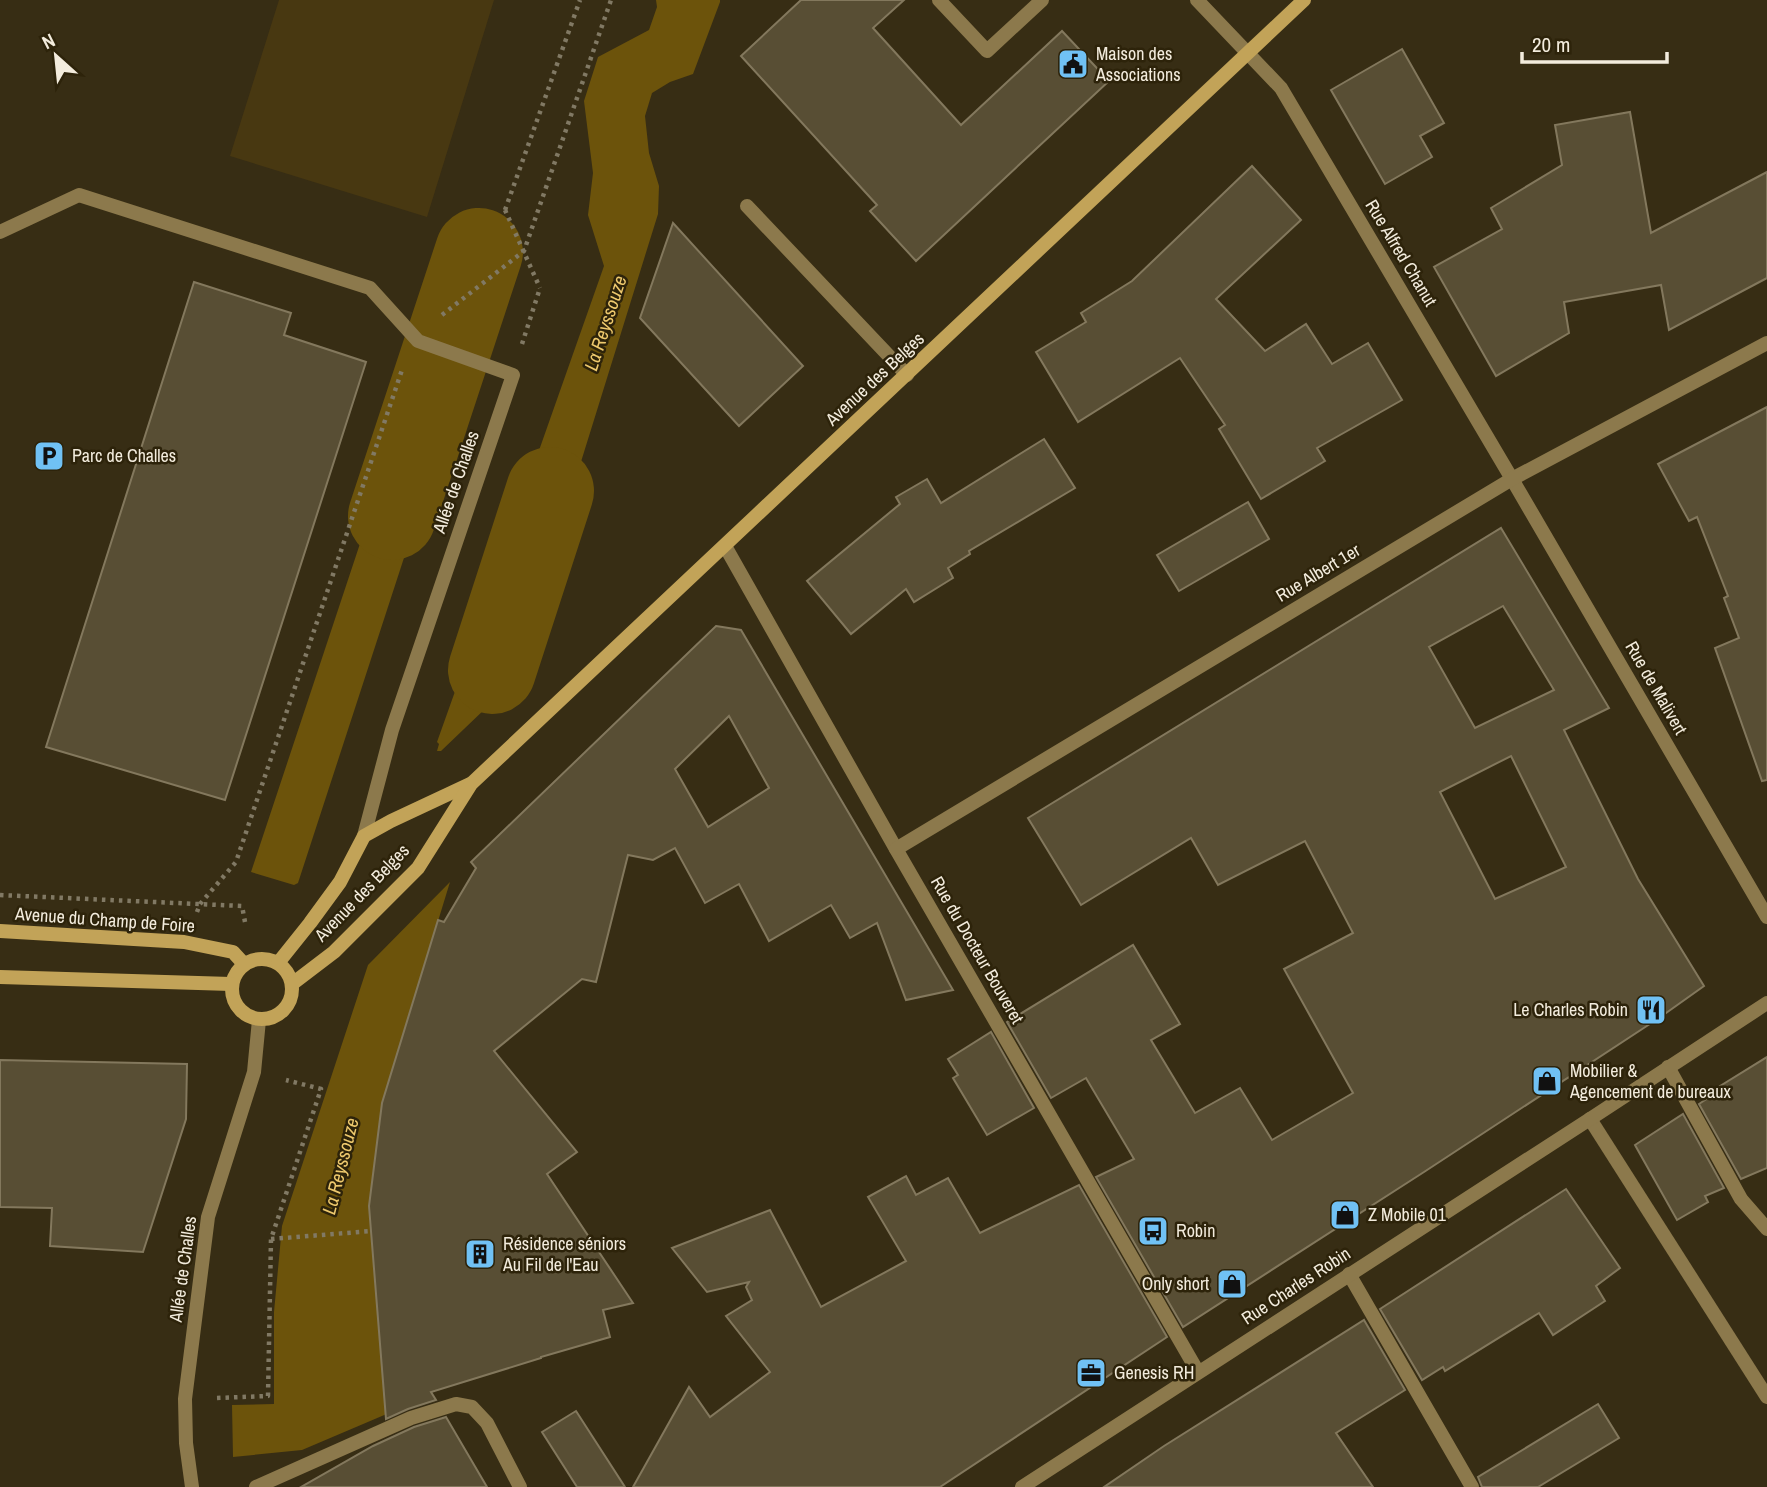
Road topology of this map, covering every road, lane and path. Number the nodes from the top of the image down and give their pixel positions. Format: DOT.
graph roads {
  1 [pos="580,0"];
  2 [pos="611,0"];
  3 [pos="939,0"];
  4 [pos="1042,0"];
  5 [pos="1197,0"];
  6 [pos="1304,0"];
  7 [pos="1247,53"];
  8 [pos="747,206"];
  9 [pos="0,232"];
  10 [pos="522,253"];
  11 [pos="438,318"];
  12 [pos="416,339"];
  13 [pos="1767,343"];
  14 [pos="513,375"];
  15 [pos="907,375"];
  16 [pos="1512,479"];
  17 [pos="725,546"];
  18 [pos="471,784"];
  19 [pos="363,836"];
  20 [pos="896,849"];
  21 [pos="0,895"];
  22 [pos="200,904"];
  23 [pos="242,906"];
  24 [pos="1767,918"];
  25 [pos="0,931"];
  26 [pos="184,942"];
  27 [pos="278,963"];
  28 [pos="244,964"];
  29 [pos="0,977"];
  30 [pos="232,984"];
  31 [pos="292,984"];
  32 [pos="1767,1003"];
  33 [pos="260,1020"];
  34 [pos="1668,1067"];
  35 [pos="254,1072"];
  36 [pos="1590,1119"];
  37 [pos="1767,1229"];
  38 [pos="372,1231"];
  39 [pos="273,1239"];
  40 [pos="1349,1275"];
  41 [pos="1198,1372"];
  42 [pos="1767,1397"];
  43 [pos="185,1399"];
  44 [pos="192,1487"];
  45 [pos="256,1487"];
  46 [pos="520,1487"];
  47 [pos="1022,1487"];
  48 [pos="1472,1487"];
  1 -- 10 [label="path, bridge"];
  2 -- 10 [label="path"];
  3 -- 4 [label="street"];
  5 -- 7 [label="street, Rue Alfred Chanut"];
  6 -- 7 [label="main road, Avenue des Belges"];
  7 -- 15 [label="main road, Avenue des Belges"];
  7 -- 16 [label="street, Rue Alfred Chanut"];
  8 -- 15 [label="street"];
  9 -- 12 [label="street"];
  10 -- 11 [label="path"];
  10 -- 14 [label="path, bridge"];
  12 -- 14 [label="street"];
  12 -- 22 [label="path"];
  13 -- 16 [label="street, Rue Albert 1er"];
  14 -- 19 [label="street, Allée de Challes"];
  15 -- 17 [label="main road, Avenue des Belges"];
  16 -- 20 [label="street, Rue Albert 1er"];
  16 -- 24 [label="street, Rue de Malivert"];
  17 -- 18 [label="main road, Avenue des Belges"];
  17 -- 20 [label="street, Rue du Docteur Bouveret"];
  18 -- 19 [label="main road, Avenue des Belges"];
  18 -- 31 [label="main road, Avenue des Belges"];
  19 -- 27 [label="main road, Allée de Challes"];
  20 -- 41 [label="street, Rue du Docteur Bouveret"];
  21 -- 22 [label="path"];
  22 -- 23 [label="path"];
  22 -- 26 [label="path"];
  25 -- 26 [label="main road, Avenue du Champ de Foire"];
  26 -- 28 [label="main road, Avenue du Champ de Foire"];
  27 -- 28 [label="main road"];
  27 -- 31 [label="main road"];
  28 -- 30 [label="main road"];
  29 -- 30 [label="main road"];
  30 -- 33 [label="main road"];
  31 -- 33 [label="main road"];
  32 -- 34 [label="street, Rue Charles Robin"];
  33 -- 35 [label="street, Allée de Challes"];
  34 -- 36 [label="street, Rue Charles Robin"];
  34 -- 37 [label="street"];
  35 -- 39 [label="path"];
  35 -- 43 [label="street, Allée de Challes"];
  36 -- 40 [label="street, Rue Charles Robin"];
  36 -- 42 [label="street"];
  38 -- 39 [label="path"];
  39 -- 43 [label="path"];
  40 -- 41 [label="street, Rue Charles Robin"];
  40 -- 48 [label="street"];
  41 -- 47 [label="street, Rue Charles Robin"];
  43 -- 44 [label="street, Allée de Challes"];
  45 -- 46 [label="street"];
}
